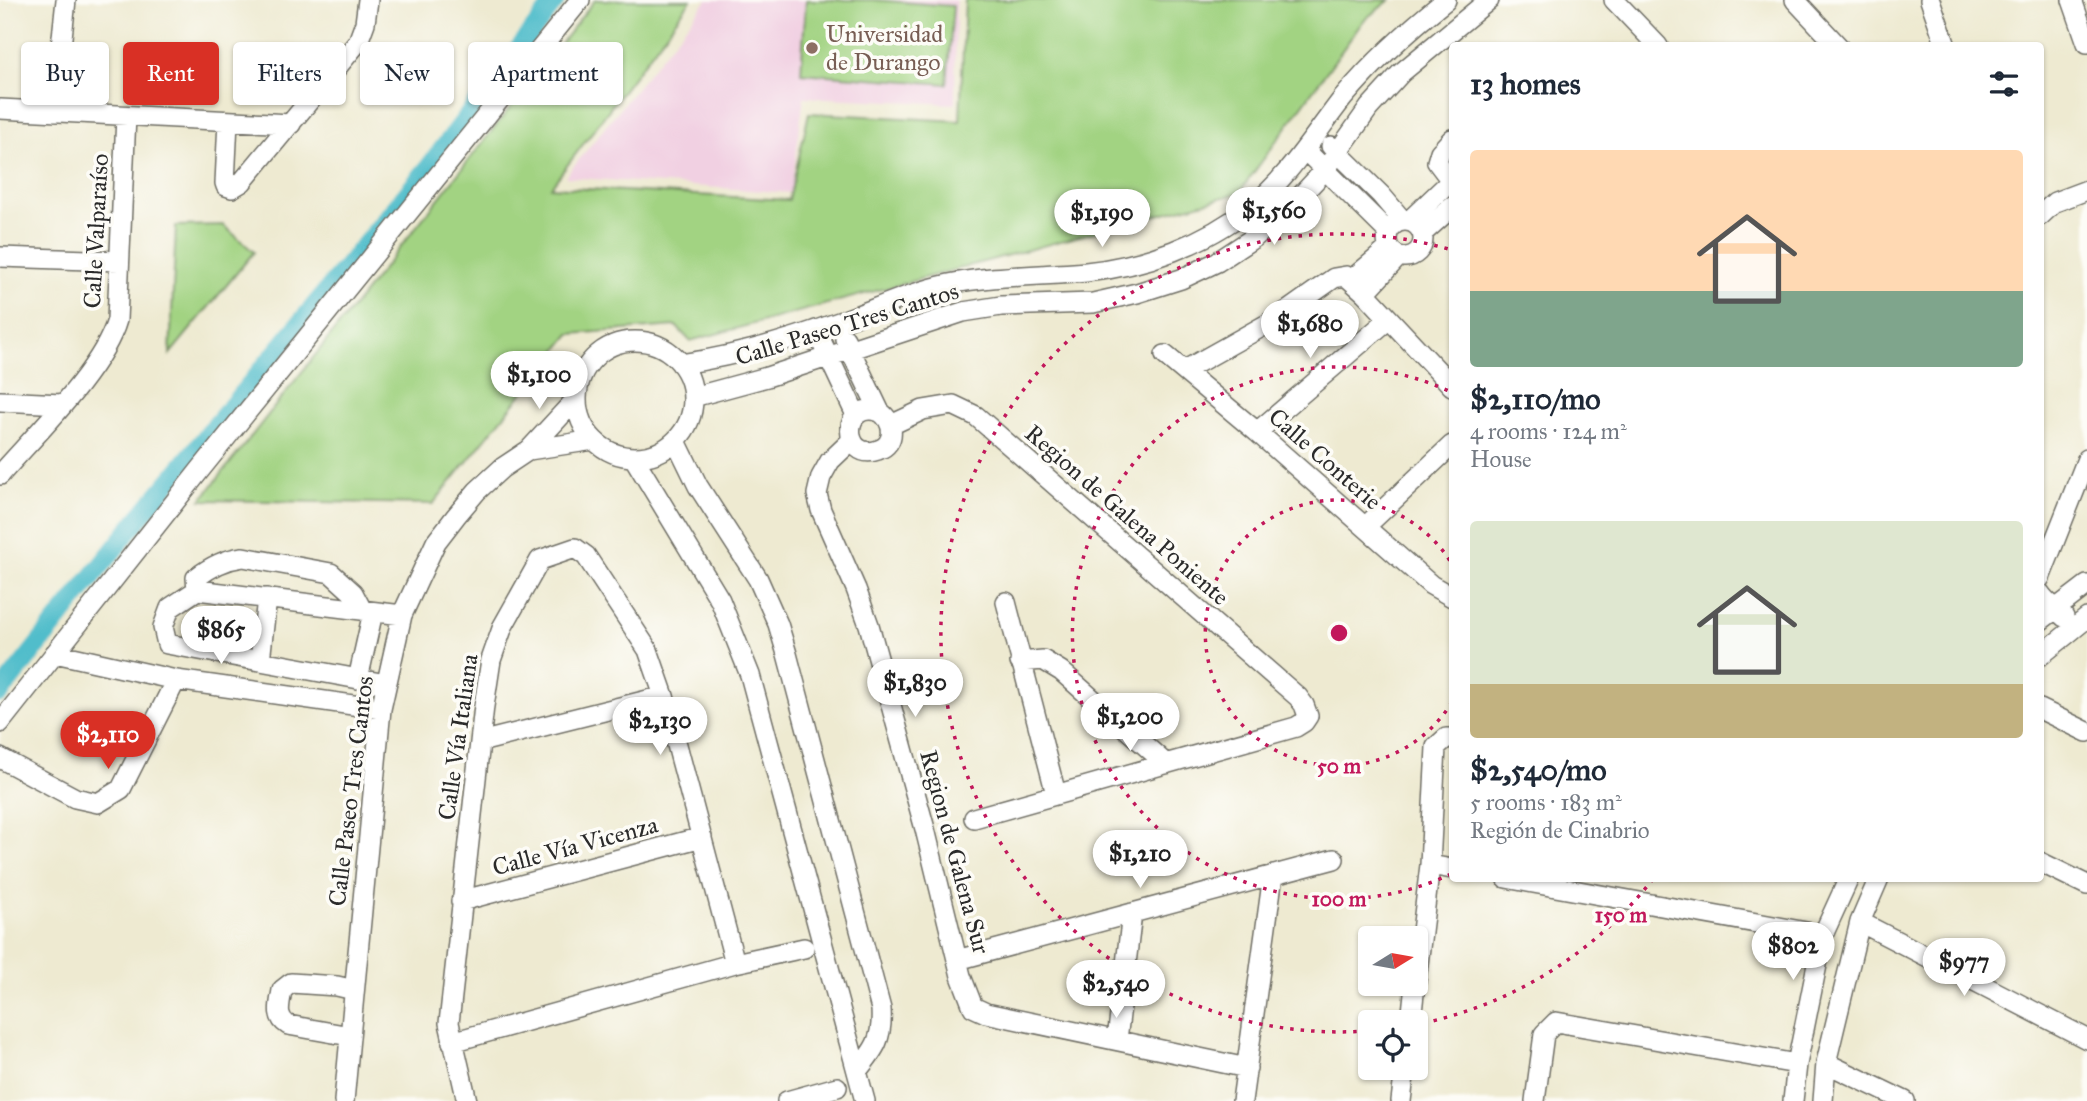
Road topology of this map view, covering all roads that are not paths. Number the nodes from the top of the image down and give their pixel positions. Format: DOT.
graph roads {
  1 [pos="66,0"];
  2 [pos="368,0"];
  3 [pos="580,0"];
  4 [pos="1446,0"];
  5 [pos="1489,0"];
  6 [pos="1794,0"];
  7 [pos="1930,0"];
  8 [pos="2072,0"];
  9 [pos="1618,1"];
  10 [pos="1654,42"];
  11 [pos="1834,42"];
  12 [pos="1945,42"];
  13 [pos="2087,43"];
  14 [pos="0,109"];
  15 [pos="54,112"];
  16 [pos="127,116"];
  17 [pos="228,121"];
  18 [pos="291,124"];
  19 [pos="1318,134"];
  20 [pos="1449,142"];
  21 [pos="1305,150"];
  22 [pos="1338,153"];
  23 [pos="1325,170"];
  24 [pos="1449,177"];
  25 [pos="1449,184"];
  26 [pos="2087,190"];
  27 [pos="1449,209"];
  28 [pos="2044,212"];
  29 [pos="1402,235"];
  30 [pos="0,257"];
  31 [pos="119,261"];
  32 [pos="1350,283"];
  33 [pos="1390,319"];
  34 [pos="838,323"];
  35 [pos="816,330"];
  36 [pos="849,349"];
  37 [pos="1165,355"];
  38 [pos="828,358"];
  39 [pos="681,364"];
  40 [pos="1185,370"];
  41 [pos="1449,383"];
  42 [pos="693,397"];
  43 [pos="577,398"];
  44 [pos="0,401"];
  45 [pos="62,404"];
  46 [pos="856,415"];
  47 [pos="885,418"];
  48 [pos="1257,432"];
  49 [pos="594,440"];
  50 [pos="852,440"];
  51 [pos="676,441"];
  52 [pos="1449,448"];
  53 [pos="529,450"];
  54 [pos="634,458"];
  55 [pos="2086,463"];
  56 [pos="0,475"];
  57 [pos="1365,527"];
  58 [pos="2044,568"];
  59 [pos="2087,585"];
  60 [pos="197,590"];
  61 [pos="1449,595"];
  62 [pos="267,598"];
  63 [pos="2044,599"];
  64 [pos="1006,602"];
  65 [pos="2056,608"];
  66 [pos="367,611"];
  67 [pos="402,615"];
  68 [pos="2044,618"];
  69 [pos="2080,623"];
  70 [pos="55,653"];
  71 [pos="2044,653"];
  72 [pos="260,661"];
  73 [pos="1020,662"];
  74 [pos="358,678"];
  75 [pos="176,680"];
  76 [pos="386,684"];
  77 [pos="664,696"];
  78 [pos="381,709"];
  79 [pos="2044,711"];
  80 [pos="0,723"];
  81 [pos="2087,732"];
  82 [pos="1449,738"];
  83 [pos="480,742"];
  84 [pos="0,758"];
  85 [pos="1166,764"];
  86 [pos="1056,794"];
  87 [pos="974,818"];
  88 [pos="702,837"];
  89 [pos="1334,859"];
  90 [pos="2044,864"];
  91 [pos="1430,865"];
  92 [pos="1449,868"];
  93 [pos="1272,875"];
  94 [pos="1528,882"];
  95 [pos="1847,882"];
  96 [pos="1877,882"];
  97 [pos="2087,885"];
  98 [pos="461,901"];
  99 [pos="1132,913"];
  100 [pos="1860,922"];
  101 [pos="1423,926"];
  102 [pos="1823,935"];
  103 [pos="804,948"];
  104 [pos="957,960"];
  105 [pos="735,963"];
  106 [pos="354,989"];
  107 [pos="350,1036"];
  108 [pos="2087,1039"];
  109 [pos="1117,1040"];
  110 [pos="452,1042"];
  111 [pos="1826,1063"];
  112 [pos="1797,1064"];
  113 [pos="1247,1068"];
  114 [pos="857,1071"];
  115 [pos="1404,1080"];
  116 [pos="836,1087"];
  117 [pos="463,1096"];
  118 [pos="344,1101"];
  119 [pos="787,1101"];
  120 [pos="865,1101"];
  121 [pos="1242,1101"];
  122 [pos="1401,1101"];
  123 [pos="1535,1101"];
  124 [pos="1793,1101"];
  125 [pos="1823,1101"];
  126 [pos="1905,1101"];
  1 -- 15 [label="street"];
  2 -- 18 [label="street"];
  3 -- 70 [label="street"];
  4 -- 19 [label="street, Calle Paseo Tres Cantos"];
  5 -- 22 [label="street, Calle Paseo Tres Cantos"];
  6 -- 11 [label="street"];
  7 -- 12 [label="street"];
  8 -- 13 [label="street"];
  9 -- 10 [label="street"];
  14 -- 15 [label="street"];
  15 -- 16 [label="street"];
  16 -- 17 [label="street"];
  16 -- 31 [label="street, Calle Valparaíso"];
  17 -- 18 [label="street"];
  17 -- 18 [label="street"];
  19 -- 21 [label="street, Calle Paseo Tres Cantos"];
  19 -- 22 [label="street"];
  20 -- 24 [label="street"];
  21 -- 23 [label="street"];
  21 -- 34 [label="street, Calle Paseo Tres Cantos"];
  22 -- 23 [label="street, Calle Paseo Tres Cantos"];
  22 -- 29 [label="street"];
  23 -- 29 [label="street"];
  23 -- 36 [label="street, Calle Paseo Tres Cantos"];
  25 -- 29 [label="street"];
  26 -- 28 [label="street"];
  27 -- 29 [label="street"];
  29 -- 32 [label="street"];
  30 -- 31 [label="street"];
  31 -- 45 [label="street, Calle Valparaíso"];
  32 -- 33 [label="street"];
  32 -- 40 [label="street"];
  33 -- 41 [label="street"];
  33 -- 48 [label="street"];
  34 -- 35 [label="street, Calle Paseo Tres Cantos"];
  34 -- 36 [label="street"];
  35 -- 38 [label="street"];
  35 -- 39 [label="street, Calle Paseo Tres Cantos"];
  36 -- 38 [label="street, Calle Paseo Tres Cantos"];
  36 -- 47 [label="street"];
  37 -- 40 [label="street, Calle Conterie"];
  38 -- 42 [label="street, Calle Paseo Tres Cantos"];
  38 -- 46 [label="street"];
  39 -- 42 [label="street"];
  39 -- 43 [label="street"];
  40 -- 48 [label="street, Calle Conterie"];
  42 -- 51 [label="street"];
  43 -- 49 [label="street"];
  43 -- 53 [label="street, Calle Paseo Tres Cantos"];
  44 -- 45 [label="street"];
  45 -- 56 [label="street, Calle Valparaíso"];
  46 -- 47 [label="street"];
  46 -- 50 [label="street"];
  47 -- 50 [label="street"];
  47 -- 85 [label="street, Region de Galena Poniente"];
  48 -- 57 [label="street, Calle Conterie"];
  49 -- 53 [label="street, Calle Paseo Tres Cantos"];
  49 -- 54 [label="street"];
  50 -- 104 [label="street, Region de Galena Sur"];
  51 -- 54 [label="street"];
  51 -- 114 [label="street"];
  52 -- 57 [label="street"];
  53 -- 67 [label="street, Calle Paseo Tres Cantos"];
  54 -- 114 [label="street"];
  55 -- 58 [label="street"];
  57 -- 61 [label="street, Calle Conterie"];
  59 -- 65 [label="street"];
  60 -- 62 [label="street"];
  60 -- 66 [label="street"];
  60 -- 72 [label="street"];
  62 -- 66 [label="street"];
  62 -- 72 [label="street"];
  63 -- 65 [label="street"];
  64 -- 73 [label="street"];
  65 -- 68 [label="street"];
  65 -- 69 [label="street"];
  66 -- 67 [label="street"];
  66 -- 74 [label="street"];
  67 -- 76 [label="street, Calle Paseo Tres Cantos"];
  69 -- 71 [label="street"];
  70 -- 75 [label="street"];
  70 -- 80 [label="street"];
  72 -- 74 [label="street"];
  73 -- 85 [label="street"];
  73 -- 86 [label="street"];
  74 -- 76 [label="street"];
  75 -- 78 [label="street"];
  75 -- 84 [label="street"];
  76 -- 78 [label="street, Calle Paseo Tres Cantos"];
  77 -- 83 [label="street"];
  77 -- 83 [label="street, Calle Vía Italiana"];
  77 -- 88 [label="street, Calle Vía Italiana"];
  78 -- 106 [label="street, Calle Paseo Tres Cantos"];
  79 -- 81 [label="street"];
  82 -- 91 [label="street"];
  83 -- 98 [label="street, Calle Vía Italiana"];
  85 -- 86 [label="street"];
  86 -- 87 [label="street"];
  88 -- 98 [label="street, Calle Vía Vicenza"];
  88 -- 105 [label="street, Calle Vía Italiana"];
  89 -- 93 [label="street"];
  90 -- 97 [label="street"];
  91 -- 92 [label="street"];
  91 -- 101 [label="street"];
  93 -- 99 [label="street"];
  93 -- 113 [label="street"];
  94 -- 102 [label="street"];
  95 -- 102 [label="street"];
  96 -- 100 [label="street"];
  98 -- 110 [label="street, Calle Vía Italiana"];
  99 -- 104 [label="street"];
  99 -- 109 [label="street"];
  100 -- 108 [label="street"];
  100 -- 111 [label="street"];
  102 -- 112 [label="street"];
  103 -- 105 [label="street"];
  104 -- 109 [label="street, Region de Galena Sur"];
  105 -- 110 [label="street"];
  106 -- 107 [label="street, Calle Paseo Tres Cantos"];
  106 -- 107 [label="street"];
  107 -- 118 [label="street, Calle Paseo Tres Cantos"];
  109 -- 113 [label="street"];
  110 -- 117 [label="street, Calle Vía Italiana"];
  111 -- 125 [label="street"];
  111 -- 126 [label="street"];
  112 -- 123 [label="street"];
  112 -- 124 [label="street"];
  113 -- 121 [label="street"];
  114 -- 120 [label="street"];
  115 -- 122 [label="street"];
  116 -- 119 [label="street"];
}
